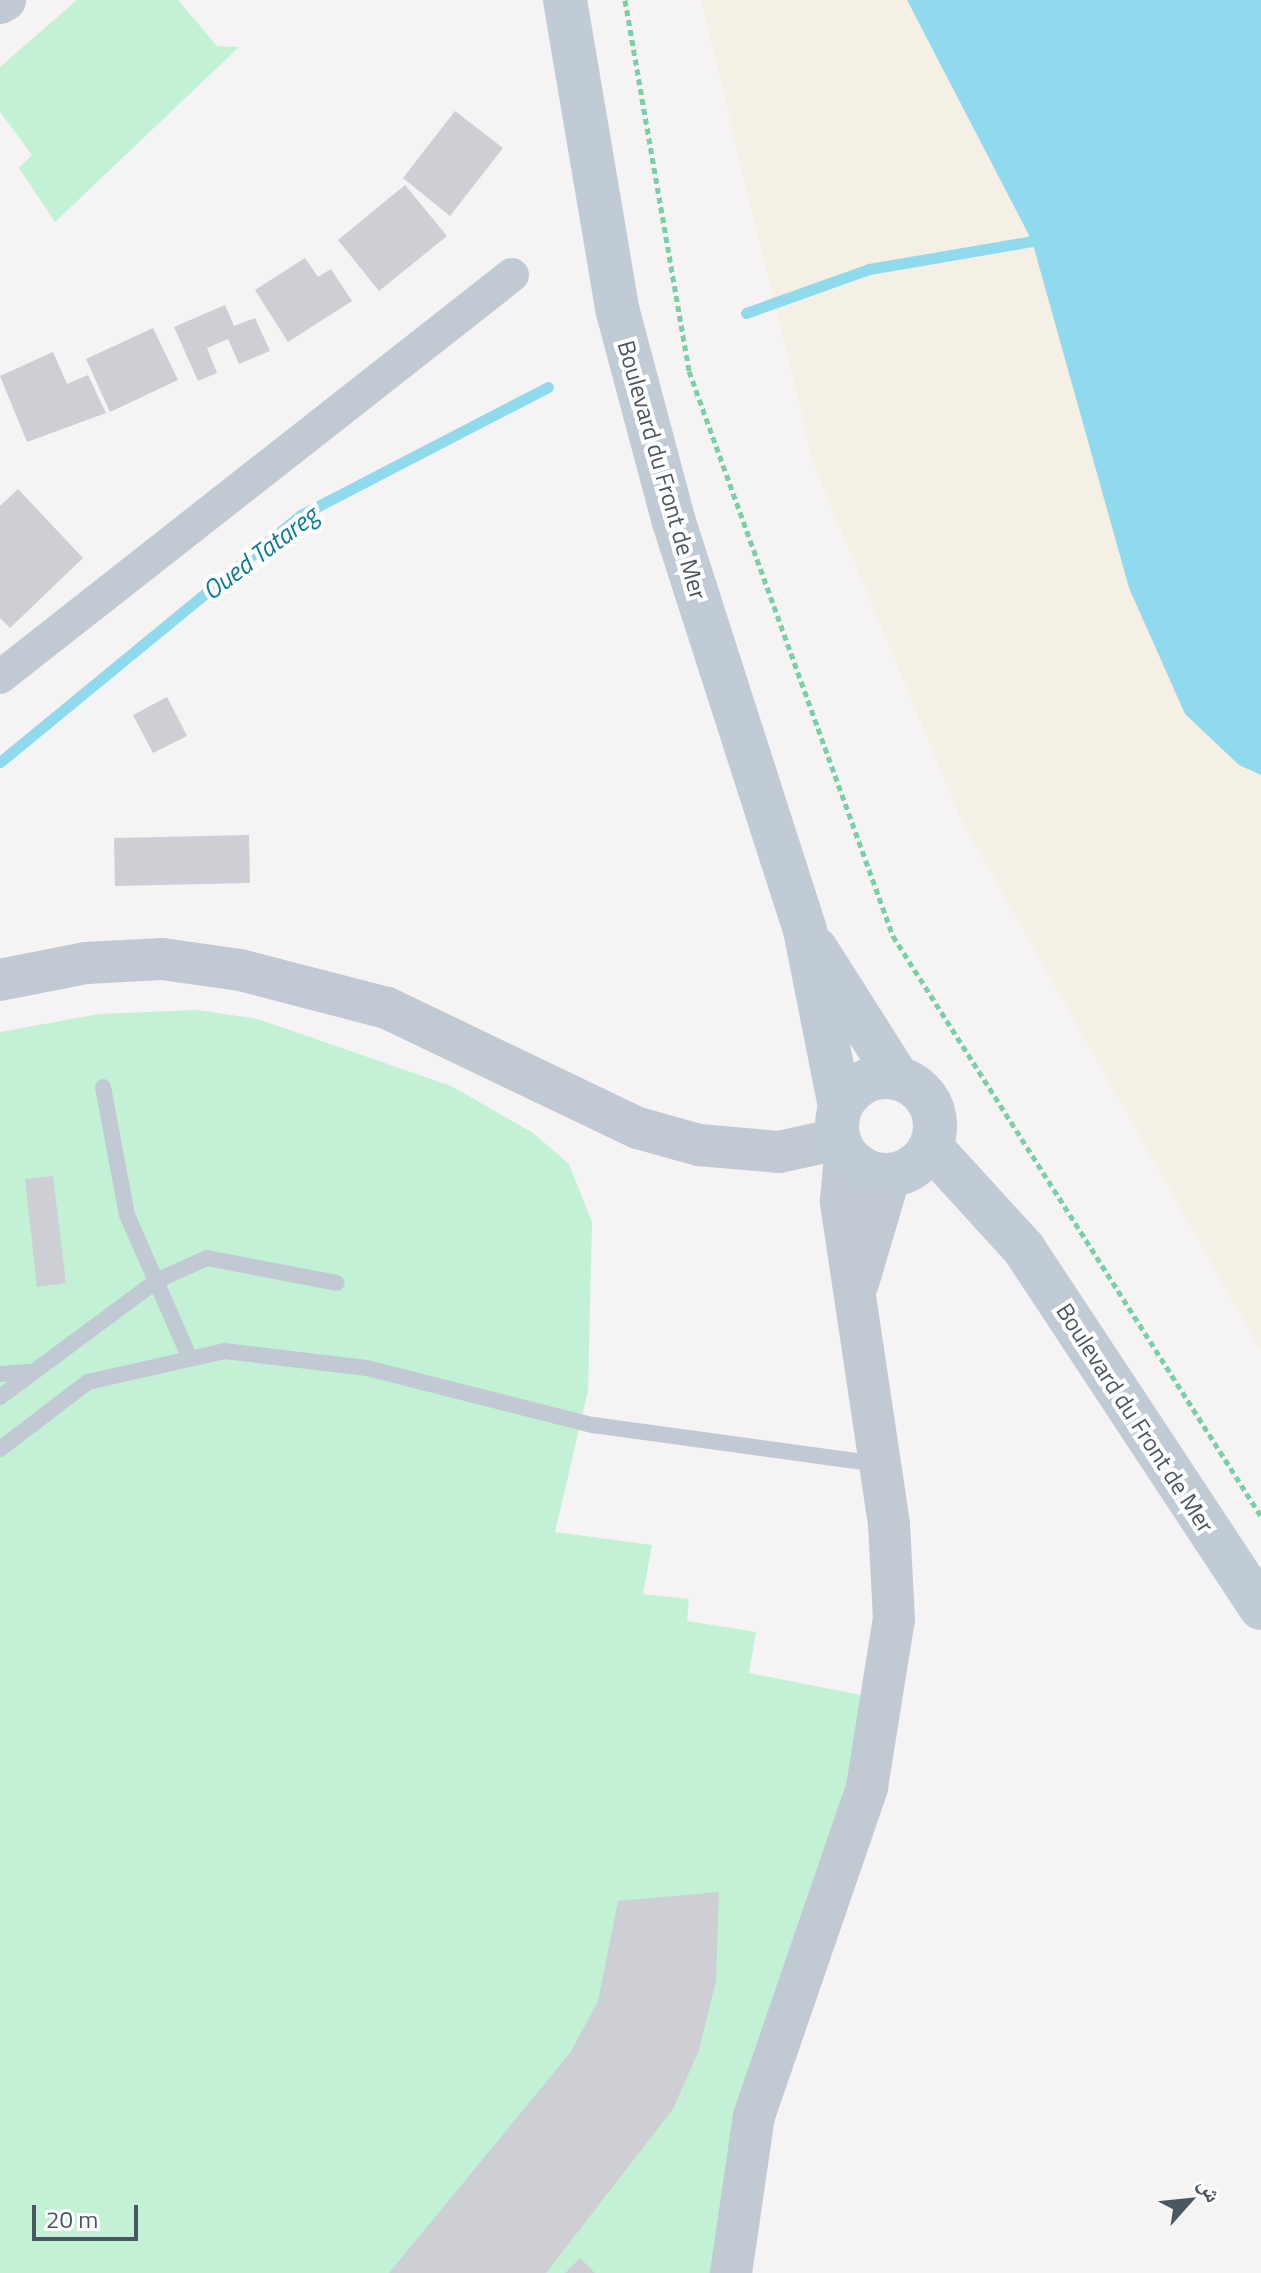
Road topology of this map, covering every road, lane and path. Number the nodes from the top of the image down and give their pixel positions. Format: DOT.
graph roads {
  1 [pos="565,0"];
  2 [pos="625,0"];
  3 [pos="512,275"];
  4 [pos="0,677"];
  5 [pos="805,930"];
  6 [pos="0,980"];
  7 [pos="898,1078"];
  8 [pos="103,1087"];
  9 [pos="841,1133"];
  10 [pos="931,1147"];
  11 [pos="890,1175"];
  12 [pos="156,1281"];
  13 [pos="337,1283"];
  14 [pos="855,1291"];
  15 [pos="189,1356"];
  16 [pos="31,1372"];
  17 [pos="0,1374"];
  18 [pos="0,1397"];
  19 [pos="0,1449"];
  20 [pos="881,1465"];
  21 [pos="1261,1516"];
  22 [pos="1261,1608"];
  23 [pos="731,2273"];
  1 -- 5 [label="main road, Boulevard du Front de Mer"];
  2 -- 21 [label="path"];
  3 -- 4 [label="street"];
  5 -- 7 [label="main road"];
  5 -- 9 [label="main road"];
  6 -- 9 [label="street"];
  7 -- 9 [label="main road"];
  7 -- 10 [label="main road"];
  8 -- 12 [label="lane"];
  9 -- 11 [label="main road"];
  9 -- 14 [label="street"];
  10 -- 11 [label="main road"];
  10 -- 22 [label="main road, Boulevard du Front de Mer"];
  11 -- 14 [label="street"];
  12 -- 13 [label="lane"];
  12 -- 15 [label="lane"];
  12 -- 16 [label="lane"];
  14 -- 20 [label="street"];
  15 -- 19 [label="lane"];
  15 -- 20 [label="lane"];
  16 -- 17 [label="lane"];
  16 -- 18 [label="lane"];
  20 -- 23 [label="street"];
}
